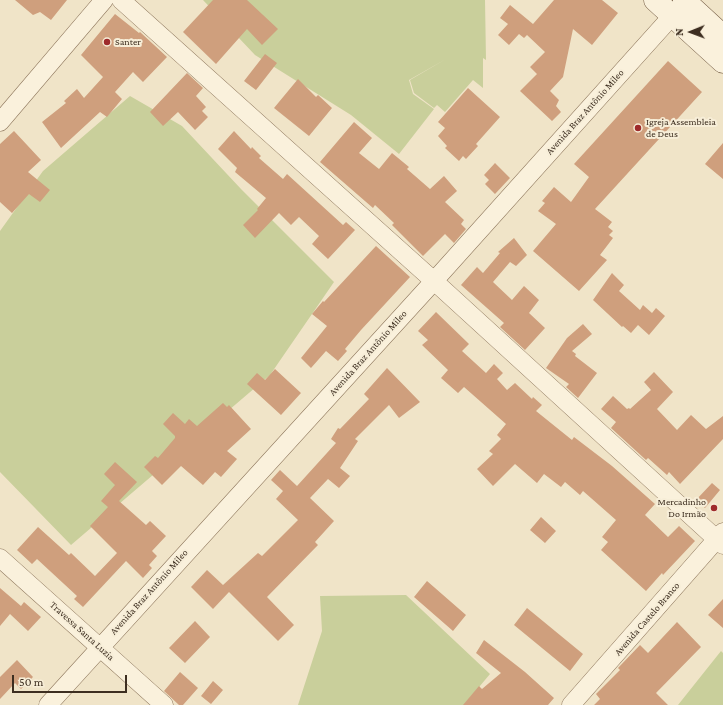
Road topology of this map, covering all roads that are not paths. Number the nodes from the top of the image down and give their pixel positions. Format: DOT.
graph roads {
  1 [pos="104,0"];
  2 [pos="121,0"];
  3 [pos="655,0"];
  4 [pos="682,4"];
  5 [pos="723,36"];
  6 [pos="723,62"];
  7 [pos="0,122"];
  8 [pos="434,281"];
  9 [pos="721,539"];
  10 [pos="0,558"];
  11 [pos="100,647"];
  12 [pos="48,705"];
  13 [pos="164,705"];
  14 [pos="571,705"];
  1 -- 7 [label="street"];
  2 -- 8 [label="street"];
  3 -- 4 [label="main road"];
  4 -- 5 [label="main road"];
  4 -- 6 [label="main road"];
  4 -- 8 [label="street, Avenida Braz Antônio Mileo"];
  8 -- 9 [label="street"];
  8 -- 11 [label="street, Avenida Braz Antônio Mileo"];
  9 -- 14 [label="street, Avenida Castelo Branco"];
  10 -- 11 [label="street, Travessa Santa Luzia"];
  11 -- 12 [label="street, Avenida Braz Antônio Mileo"];
  11 -- 13 [label="street, Travessa Santa Luzia"];
}
